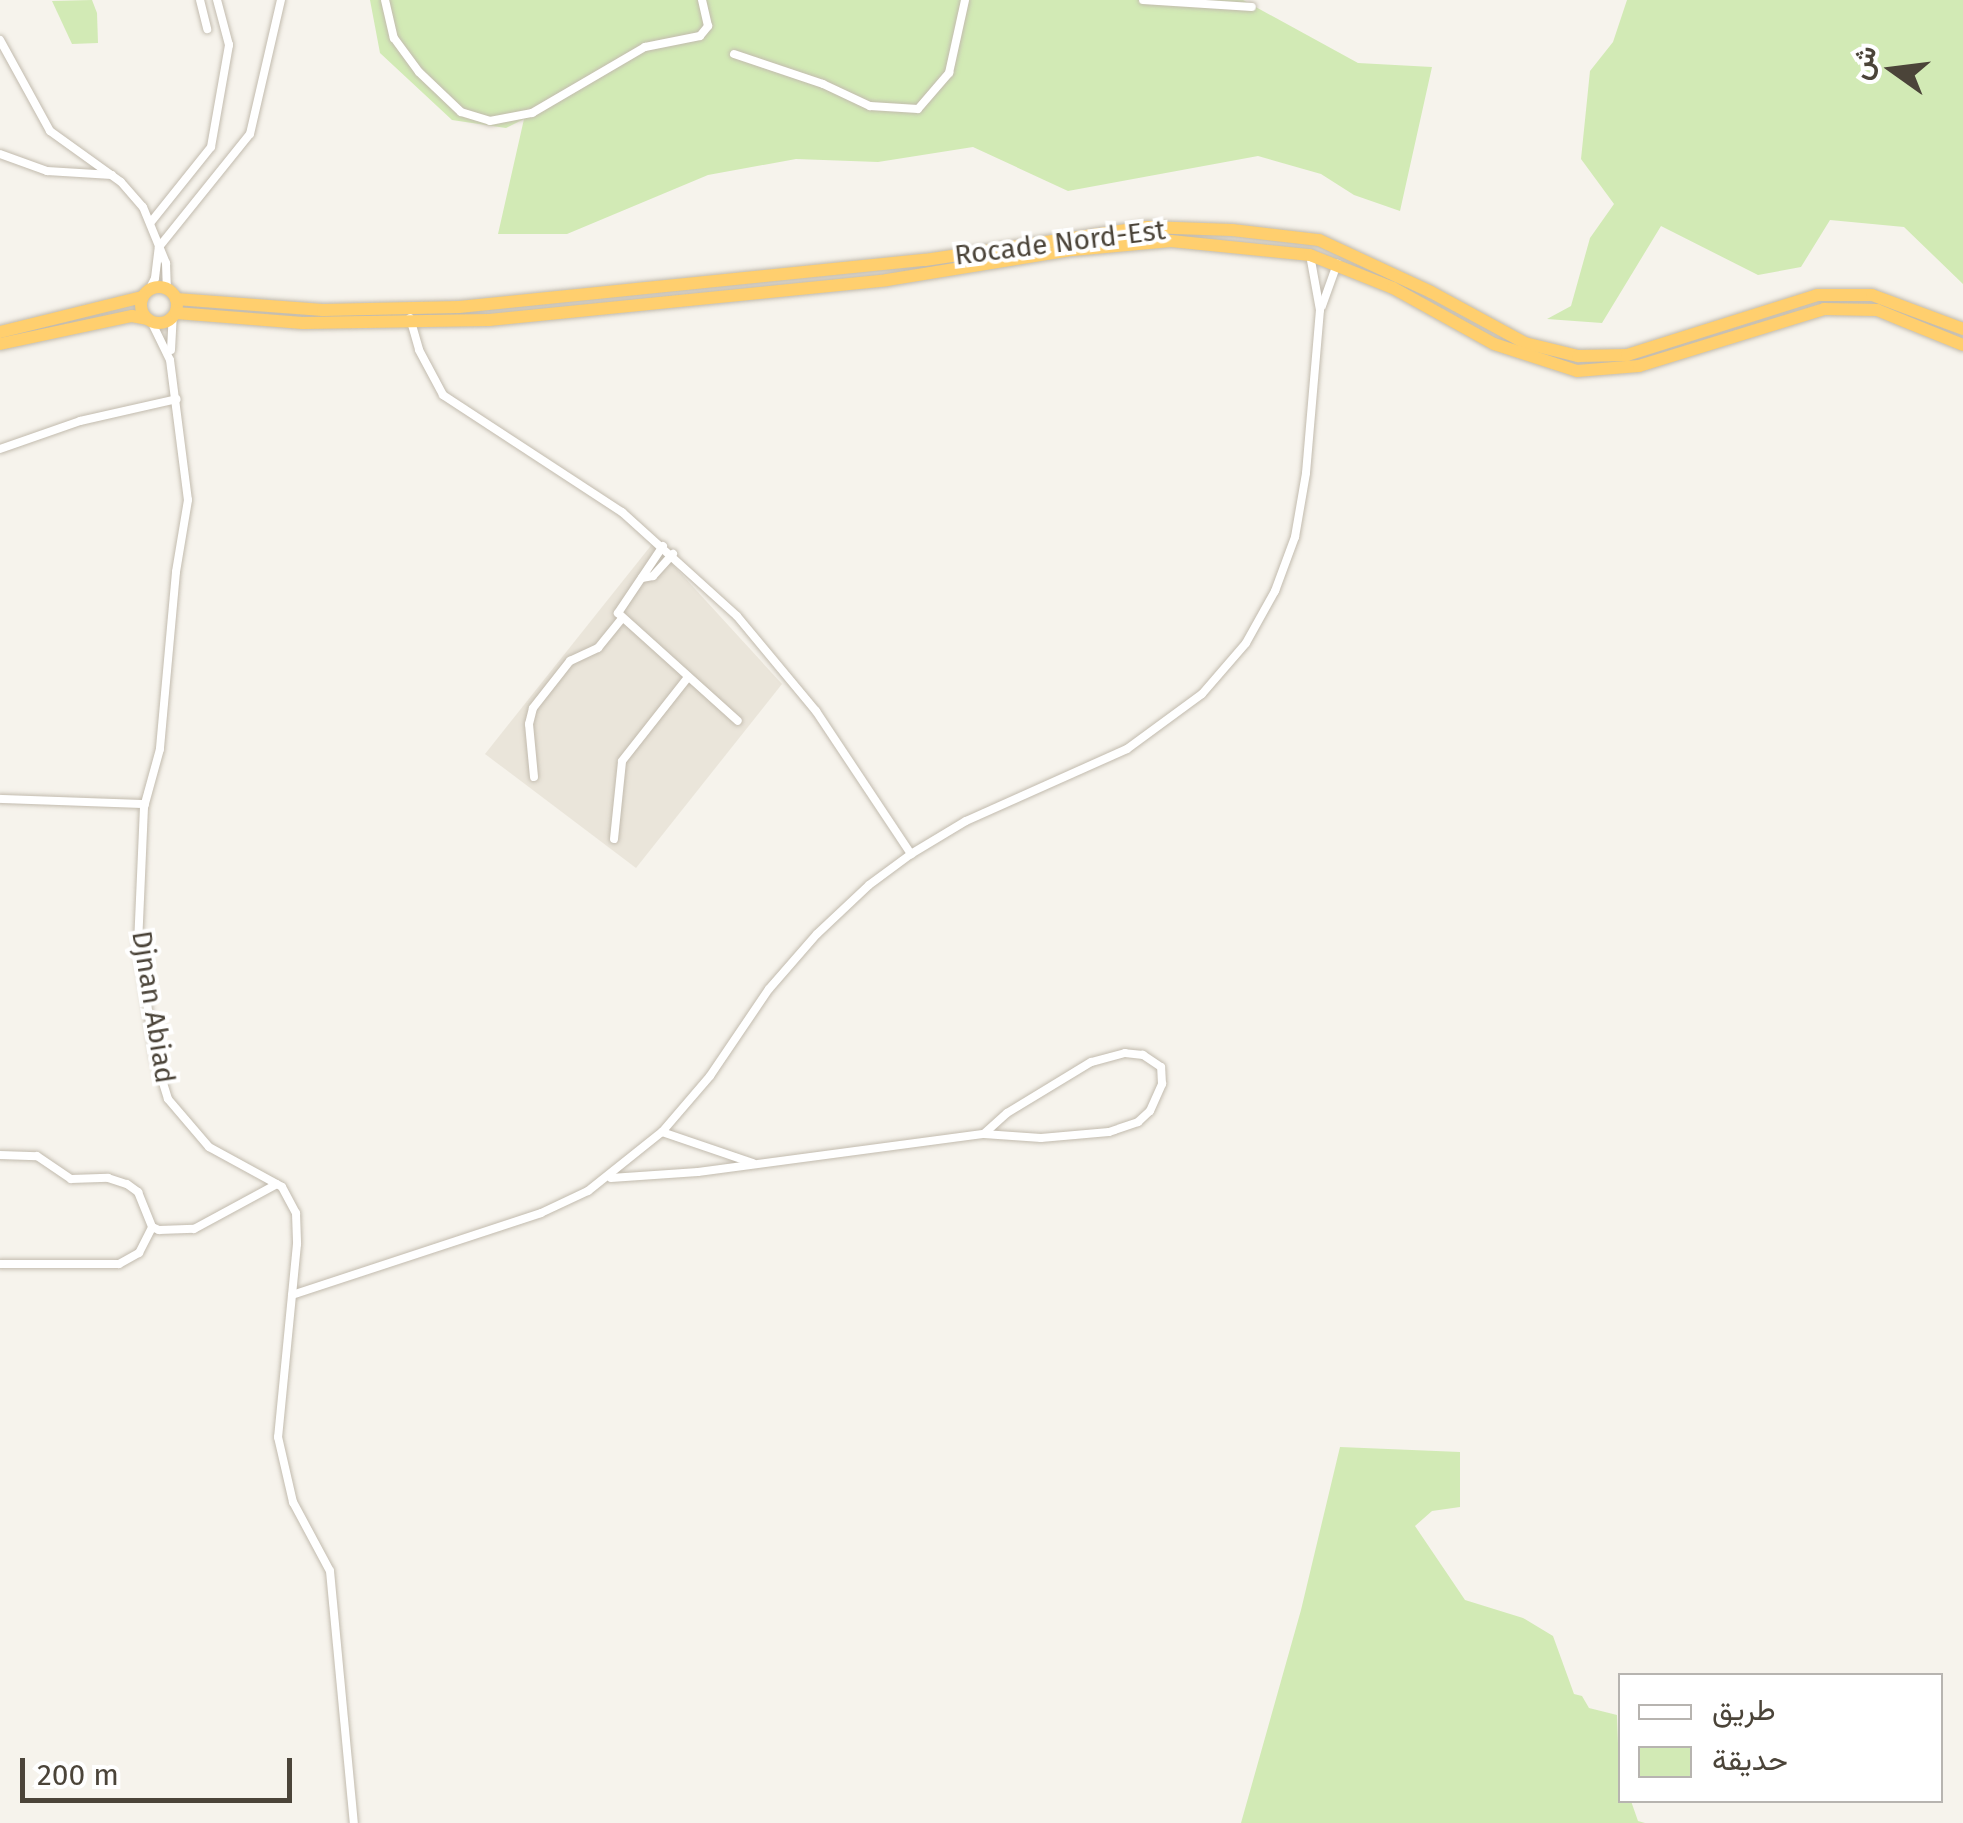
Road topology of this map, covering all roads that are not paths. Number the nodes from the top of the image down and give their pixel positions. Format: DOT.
graph roads {
  1 [pos="200,0"];
  2 [pos="217,0"];
  3 [pos="281,0"];
  4 [pos="386,0"];
  5 [pos="702,0"];
  6 [pos="965,0"];
  7 [pos="1143,0"];
  8 [pos="1252,8"];
  9 [pos="207,29"];
  10 [pos="0,40"];
  11 [pos="734,54"];
  12 [pos="0,154"];
  13 [pos="112,175"];
  14 [pos="152,222"];
  15 [pos="159,247"];
  16 [pos="1310,256"];
  17 [pos="1336,264"];
  18 [pos="146,293"];
  19 [pos="173,304"];
  20 [pos="1320,310"];
  21 [pos="410,318"];
  22 [pos="149,320"];
  23 [pos="1963,329"];
  24 [pos="0,332"];
  25 [pos="0,344"];
  26 [pos="1963,345"];
  27 [pos="170,360"];
  28 [pos="177,399"];
  29 [pos="0,449"];
  30 [pos="663,546"];
  31 [pos="673,554"];
  32 [pos="642,578"];
  33 [pos="622,618"];
  34 [pos="688,677"];
  35 [pos="738,721"];
  36 [pos="534,778"];
  37 [pos="0,800"];
  38 [pos="145,804"];
  39 [pos="614,838"];
  40 [pos="911,854"];
  41 [pos="662,1132"];
  42 [pos="984,1134"];
  43 [pos="0,1155"];
  44 [pos="754,1163"];
  45 [pos="608,1178"];
  46 [pos="277,1184"];
  47 [pos="152,1227"];
  48 [pos="0,1264"];
  49 [pos="292,1295"];
  50 [pos="354,1823"];
  1 -- 9 [label="street"];
  2 -- 14 [label="street"];
  3 -- 15 [label="street"];
  4 -- 5 [label="street"];
  6 -- 11 [label="street"];
  7 -- 8 [label="street"];
  10 -- 13 [label="street"];
  12 -- 13 [label="street"];
  13 -- 14 [label="street"];
  14 -- 15 [label="street"];
  15 -- 18 [label="street"];
  15 -- 19 [label="street"];
  16 -- 17 [label="highway, Rocade Nord-Est"];
  16 -- 20 [label="street"];
  16 -- 21 [label="highway, Rocade Nord-Est"];
  17 -- 20 [label="street"];
  17 -- 26 [label="highway, Rocade Nord-Est"];
  18 -- 19 [label="highway"];
  18 -- 22 [label="highway"];
  18 -- 24 [label="highway"];
  19 -- 21 [label="highway, Rocade Nord-Est"];
  19 -- 22 [label="highway"];
  19 -- 23 [label="highway, Rocade Nord-Est"];
  19 -- 27 [label="street"];
  20 -- 40 [label="street"];
  21 -- 30 [label="street"];
  22 -- 25 [label="highway"];
  22 -- 27 [label="street"];
  27 -- 28 [label="street, Djnan Abiad"];
  28 -- 29 [label="street"];
  28 -- 38 [label="street, Djnan Abiad"];
  30 -- 31 [label="street"];
  30 -- 32 [label="street"];
  31 -- 32 [label="street"];
  31 -- 40 [label="street"];
  32 -- 33 [label="street"];
  33 -- 34 [label="street"];
  33 -- 36 [label="street"];
  34 -- 35 [label="street"];
  34 -- 39 [label="street"];
  37 -- 38 [label="street"];
  38 -- 46 [label="street, Djnan Abiad"];
  40 -- 41 [label="street"];
  41 -- 44 [label="street"];
  41 -- 45 [label="street"];
  42 -- 42 [label="street"];
  42 -- 44 [label="street"];
  43 -- 47 [label="street"];
  44 -- 45 [label="street"];
  45 -- 49 [label="street"];
  46 -- 47 [label="street"];
  46 -- 49 [label="street"];
  47 -- 48 [label="street"];
  49 -- 50 [label="street"];
}
